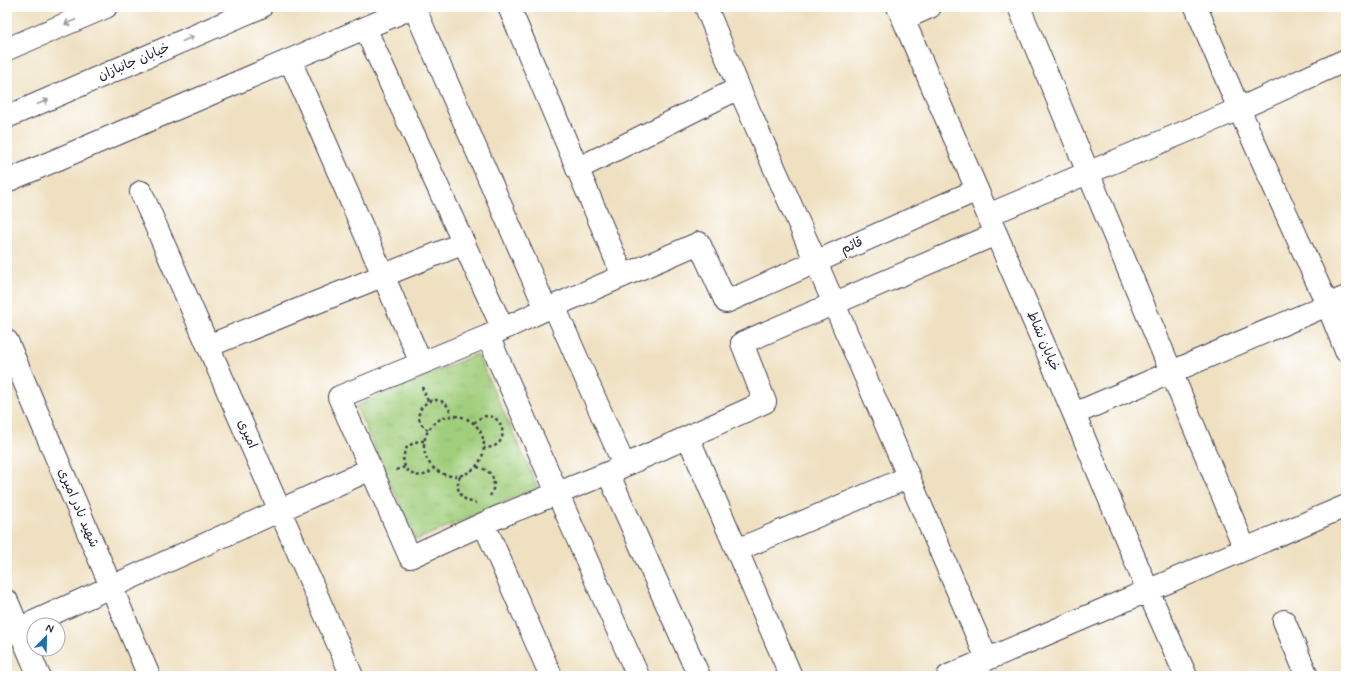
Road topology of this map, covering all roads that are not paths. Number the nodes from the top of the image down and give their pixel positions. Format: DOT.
graph roads {
  1 [pos="106,7"];
  2 [pos="261,7"];
  3 [pos="414,7"];
  4 [pos="509,7"];
  5 [pos="706,7"];
  6 [pos="930,7"];
  7 [pos="1019,7"];
  8 [pos="1196,7"];
  9 [pos="900,13"];
  10 [pos="365,28"];
  11 [pos="7,49"];
  12 [pos="290,60"];
  13 [pos="1346,60"];
  14 [pos="739,88"];
  15 [pos="1239,109"];
  16 [pos="7,117"];
  17 [pos="577,169"];
  18 [pos="1088,172"];
  19 [pos="7,180"];
  20 [pos="977,190"];
  21 [pos="141,192"];
  22 [pos="992,224"];
  23 [pos="464,243"];
  24 [pos="816,262"];
  25 [pos="383,276"];
  26 [pos="623,276"];
  27 [pos="1337,301"];
  28 [pos="834,303"];
  29 [pos="550,308"];
  30 [pos="496,332"];
  31 [pos="7,341"];
  32 [pos="208,346"];
  33 [pos="1346,351"];
  34 [pos="421,363"];
  35 [pos="1172,373"];
  36 [pos="1074,414"];
  37 [pos="688,437"];
  38 [pos="371,469"];
  39 [pos="616,469"];
  40 [pos="909,477"];
  41 [pos="557,493"];
  42 [pos="1346,506"];
  43 [pos="280,510"];
  44 [pos="484,524"];
  45 [pos="1245,549"];
  46 [pos="737,550"];
  47 [pos="112,587"];
  48 [pos="1148,591"];
  49 [pos="7,601"];
  50 [pos="1284,621"];
  51 [pos="13,631"];
  52 [pos="987,659"];
  53 [pos="39,676"];
  54 [pos="149,676"];
  55 [pos="352,676"];
  56 [pos="550,676"];
  57 [pos="638,676"];
  58 [pos="699,676"];
  59 [pos="791,676"];
  60 [pos="948,676"];
  61 [pos="1186,676"];
  62 [pos="1307,676"];
  1 -- 11 [label="street, one-way"];
  16 -- 2 [label="street, خیابان جانبازان, one-way"];
  3 -- 10 [label="street"];
  3 -- 29 [label="street"];
  4 -- 17 [label="street"];
  5 -- 14 [label="street"];
  6 -- 9 [label="street"];
  7 -- 18 [label="street"];
  8 -- 15 [label="street"];
  9 -- 20 [label="street, خیابان نشاط"];
  10 -- 12 [label="street"];
  10 -- 23 [label="street"];
  12 -- 19 [label="street"];
  12 -- 25 [label="street"];
  13 -- 15 [label="street"];
  14 -- 17 [label="street"];
  14 -- 24 [label="street"];
  15 -- 18 [label="street"];
  15 -- 27 [label="street"];
  17 -- 26 [label="street"];
  18 -- 22 [label="street"];
  18 -- 35 [label="street"];
  20 -- 22 [label="street, خیابان نشاط"];
  20 -- 24 [label="street, قائم"];
  21 -- 32 [label="street, امیری"];
  22 -- 28 [label="street"];
  22 -- 36 [label="street, خیابان نشاط"];
  23 -- 25 [label="street"];
  23 -- 30 [label="street"];
  24 -- 26 [label="street, قائم"];
  24 -- 28 [label="street"];
  25 -- 32 [label="street"];
  25 -- 34 [label="street"];
  26 -- 29 [label="street"];
  27 -- 33 [label="street"];
  27 -- 35 [label="street"];
  28 -- 37 [label="street"];
  28 -- 40 [label="street"];
  29 -- 30 [label="street"];
  29 -- 39 [label="street"];
  30 -- 34 [label="street"];
  30 -- 41 [label="street"];
  31 -- 47 [label="street, شهید نادر امیری"];
  32 -- 43 [label="street, امیری"];
  34 -- 38 [label="street"];
  35 -- 36 [label="street"];
  35 -- 45 [label="street"];
  36 -- 48 [label="street, خیابان نشاط"];
  37 -- 39 [label="street"];
  37 -- 46 [label="street"];
  38 -- 43 [label="street"];
  38 -- 44 [label="street"];
  39 -- 41 [label="street"];
  39 -- 58 [label="street"];
  40 -- 46 [label="street"];
  40 -- 52 [label="street"];
  41 -- 44 [label="street"];
  41 -- 57 [label="street"];
  42 -- 45 [label="street"];
  43 -- 47 [label="street"];
  43 -- 55 [label="street, امیری"];
  44 -- 56 [label="street"];
  45 -- 48 [label="street"];
  46 -- 59 [label="street"];
  47 -- 51 [label="street"];
  47 -- 54 [label="street, شهید نادر امیری"];
  48 -- 52 [label="street"];
  48 -- 61 [label="street, خیابان نشاط"];
  49 -- 51 [label="street"];
  50 -- 62 [label="street"];
  51 -- 53 [label="street"];
  52 -- 60 [label="street"];
}
